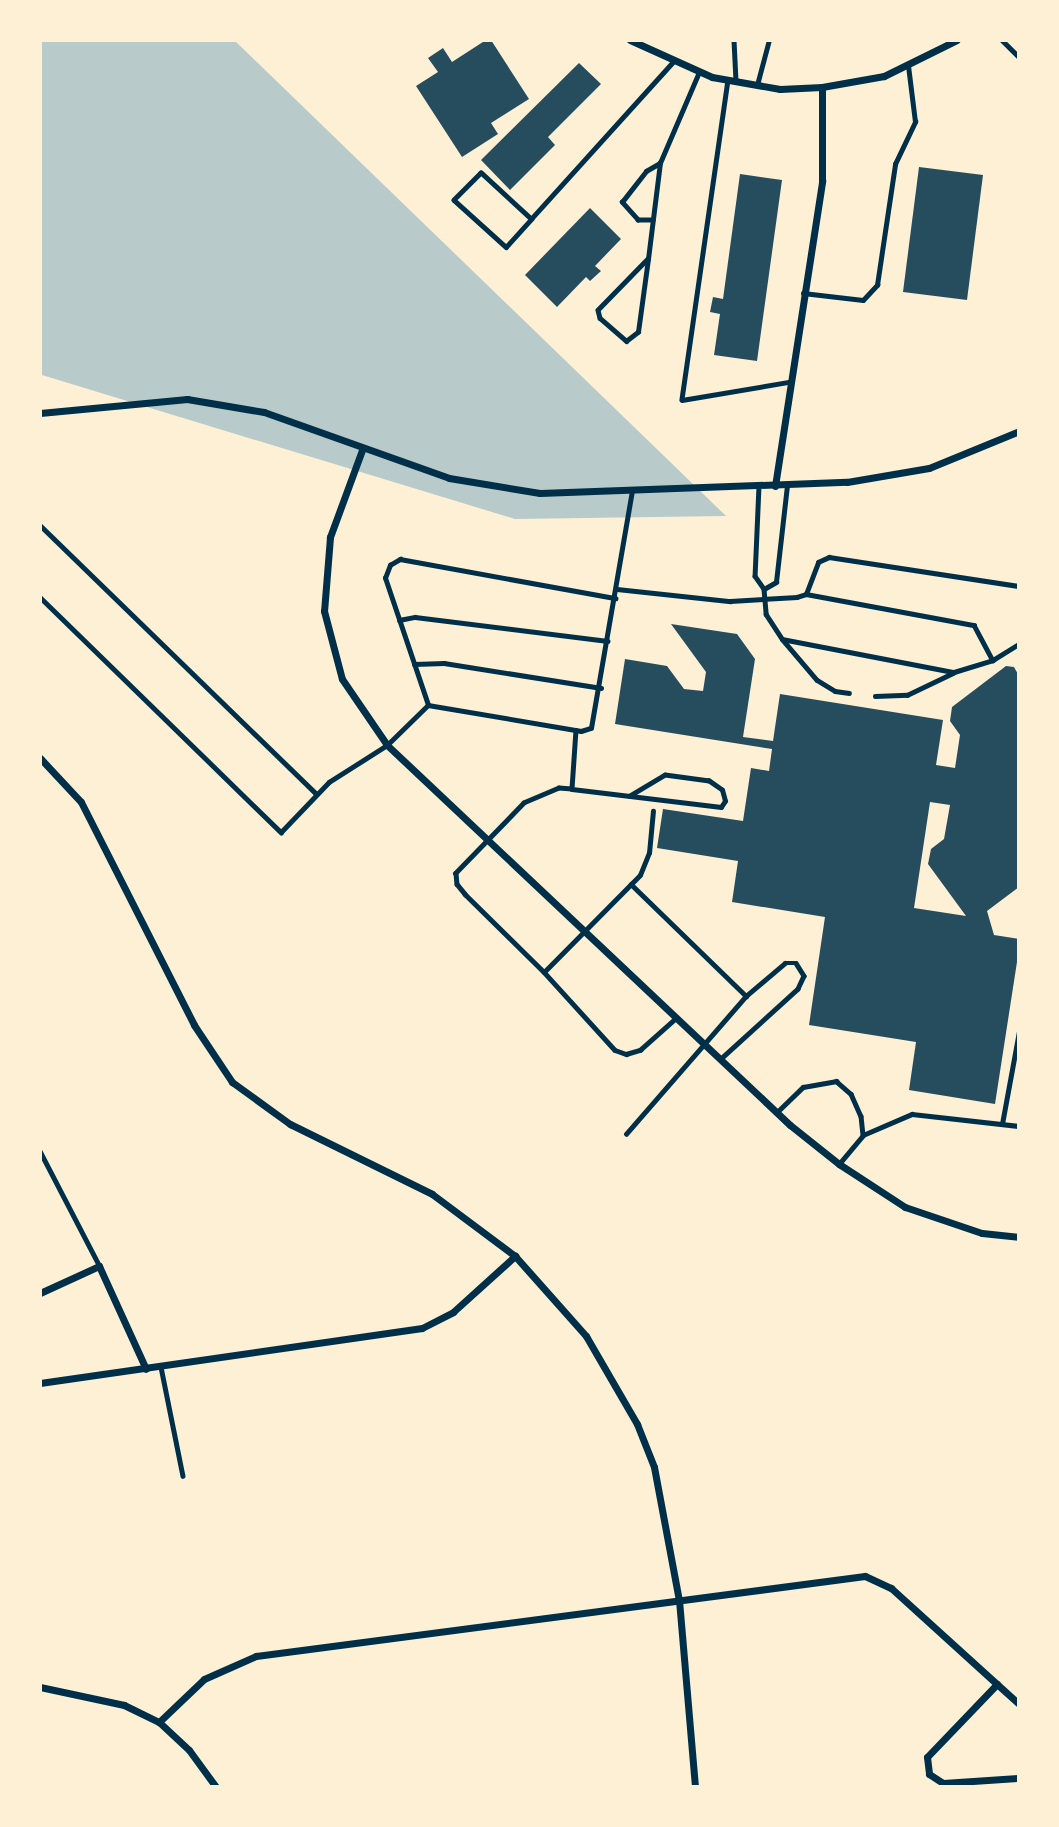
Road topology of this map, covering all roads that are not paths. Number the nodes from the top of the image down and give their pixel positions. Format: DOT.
graph roads {
  1 [pos="630,40"];
  2 [pos="734,40"];
  3 [pos="769,40"];
  4 [pos="957,40"];
  5 [pos="1002,40"];
  6 [pos="942,44"];
  7 [pos="1019,57"];
  8 [pos="673,62"];
  9 [pos="908,66"];
  10 [pos="699,72"];
  11 [pos="732,81"];
  12 [pos="757,86"];
  13 [pos="822,87"];
  14 [pos="660,163"];
  15 [pos="531,219"];
  16 [pos="653,220"];
  17 [pos="648,260"];
  18 [pos="802,293"];
  19 [pos="788,382"];
  20 [pos="40,413"];
  21 [pos="1019,432"];
  22 [pos="362,450"];
  23 [pos="787,485"];
  24 [pos="759,486"];
  25 [pos="775,486"];
  26 [pos="632,490"];
  27 [pos="40,525"];
  28 [pos="1019,586"];
  29 [pos="617,589"];
  30 [pos="764,589"];
  31 [pos="806,594"];
  32 [pos="40,597"];
  33 [pos="615,598"];
  34 [pos="764,599"];
  35 [pos="399,620"];
  36 [pos="782,639"];
  37 [pos="608,641"];
  38 [pos="1019,644"];
  39 [pos="993,660"];
  40 [pos="414,664"];
  41 [pos="954,672"];
  42 [pos="601,688"];
  43 [pos="849,693"];
  44 [pos="875,695"];
  45 [pos="428,705"];
  46 [pos="576,730"];
  47 [pos="387,745"];
  48 [pos="40,758"];
  49 [pos="572,789"];
  50 [pos="317,794"];
  51 [pos="630,796"];
  52 [pos="653,811"];
  53 [pos="485,839"];
  54 [pos="631,884"];
  55 [pos="584,932"];
  56 [pos="544,972"];
  57 [pos="746,996"];
  58 [pos="676,1018"];
  59 [pos="1019,1031"];
  60 [pos="702,1042"];
  61 [pos="720,1059"];
  62 [pos="776,1112"];
  63 [pos="1002,1124"];
  64 [pos="1019,1126"];
  65 [pos="626,1134"];
  66 [pos="863,1135"];
  67 [pos="40,1151"];
  68 [pos="42,1159"];
  69 [pos="839,1164"];
  70 [pos="1019,1237"];
  71 [pos="515,1256"];
  72 [pos="99,1266"];
  73 [pos="40,1293"];
  74 [pos="161,1367"];
  75 [pos="146,1369"];
  76 [pos="40,1383"];
  77 [pos="183,1476"];
  78 [pos="679,1600"];
  79 [pos="997,1684"];
  80 [pos="40,1688"];
  81 [pos="1019,1704"];
  82 [pos="159,1723"];
  83 [pos="1019,1778"];
  84 [pos="216,1787"];
  85 [pos="695,1787"];
  1 -- 8 [label="street"];
  2 -- 11 [label="lane"];
  3 -- 12 [label="lane"];
  4 -- 6 [label="street"];
  5 -- 7 [label="lane"];
  6 -- 9 [label="street"];
  8 -- 10 [label="street"];
  8 -- 15 [label="lane"];
  9 -- 13 [label="street"];
  9 -- 18 [label="lane"];
  10 -- 11 [label="street"];
  10 -- 14 [label="lane"];
  11 -- 12 [label="street"];
  11 -- 19 [label="lane"];
  12 -- 13 [label="street"];
  13 -- 18 [label="street"];
  14 -- 16 [label="lane"];
  14 -- 16 [label="lane"];
  15 -- 15 [label="lane"];
  16 -- 17 [label="lane"];
  17 -- 17 [label="lane"];
  18 -- 19 [label="street"];
  19 -- 25 [label="street"];
  20 -- 22 [label="street"];
  21 -- 23 [label="street"];
  22 -- 26 [label="street"];
  22 -- 47 [label="street"];
  23 -- 25 [label="street"];
  23 -- 30 [label="lane"];
  24 -- 25 [label="street"];
  24 -- 26 [label="street"];
  24 -- 30 [label="lane"];
  26 -- 29 [label="lane"];
  27 -- 50 [label="lane"];
  28 -- 31 [label="lane"];
  29 -- 33 [label="lane"];
  29 -- 34 [label="lane"];
  30 -- 34 [label="lane"];
  31 -- 34 [label="lane"];
  31 -- 39 [label="lane"];
  32 -- 50 [label="lane"];
  33 -- 35 [label="lane"];
  33 -- 37 [label="lane"];
  34 -- 36 [label="lane"];
  35 -- 37 [label="lane"];
  35 -- 40 [label="lane"];
  36 -- 41 [label="lane"];
  36 -- 43 [label="lane"];
  37 -- 42 [label="lane"];
  38 -- 39 [label="lane"];
  39 -- 41 [label="lane"];
  40 -- 42 [label="lane"];
  40 -- 45 [label="lane"];
  41 -- 44 [label="lane"];
  42 -- 46 [label="lane"];
  45 -- 46 [label="lane"];
  45 -- 47 [label="lane"];
  46 -- 49 [label="lane"];
  47 -- 50 [label="lane"];
  47 -- 53 [label="street"];
  48 -- 71 [label="street"];
  49 -- 51 [label="lane"];
  49 -- 53 [label="lane"];
  51 -- 51 [label="lane"];
  52 -- 54 [label="lane"];
  53 -- 55 [label="street"];
  53 -- 56 [label="lane"];
  54 -- 55 [label="lane"];
  54 -- 57 [label="lane"];
  55 -- 56 [label="lane"];
  55 -- 58 [label="street"];
  56 -- 58 [label="lane"];
  57 -- 60 [label="lane"];
  57 -- 61 [label="lane"];
  58 -- 60 [label="street"];
  59 -- 63 [label="lane"];
  60 -- 61 [label="street"];
  60 -- 65 [label="lane"];
  61 -- 62 [label="street"];
  62 -- 66 [label="lane"];
  62 -- 69 [label="street"];
  63 -- 64 [label="lane"];
  63 -- 66 [label="lane"];
  66 -- 69 [label="lane"];
  67 -- 68 [label="lane"];
  68 -- 72 [label="lane"];
  69 -- 70 [label="street"];
  71 -- 74 [label="street"];
  71 -- 78 [label="street"];
  72 -- 73 [label="street"];
  72 -- 75 [label="street"];
  74 -- 75 [label="street"];
  74 -- 77 [label="lane"];
  75 -- 76 [label="street"];
  78 -- 79 [label="street"];
  78 -- 82 [label="street"];
  78 -- 85 [label="street"];
  79 -- 81 [label="street"];
  79 -- 83 [label="street"];
  80 -- 82 [label="street"];
  82 -- 84 [label="street"];
}
